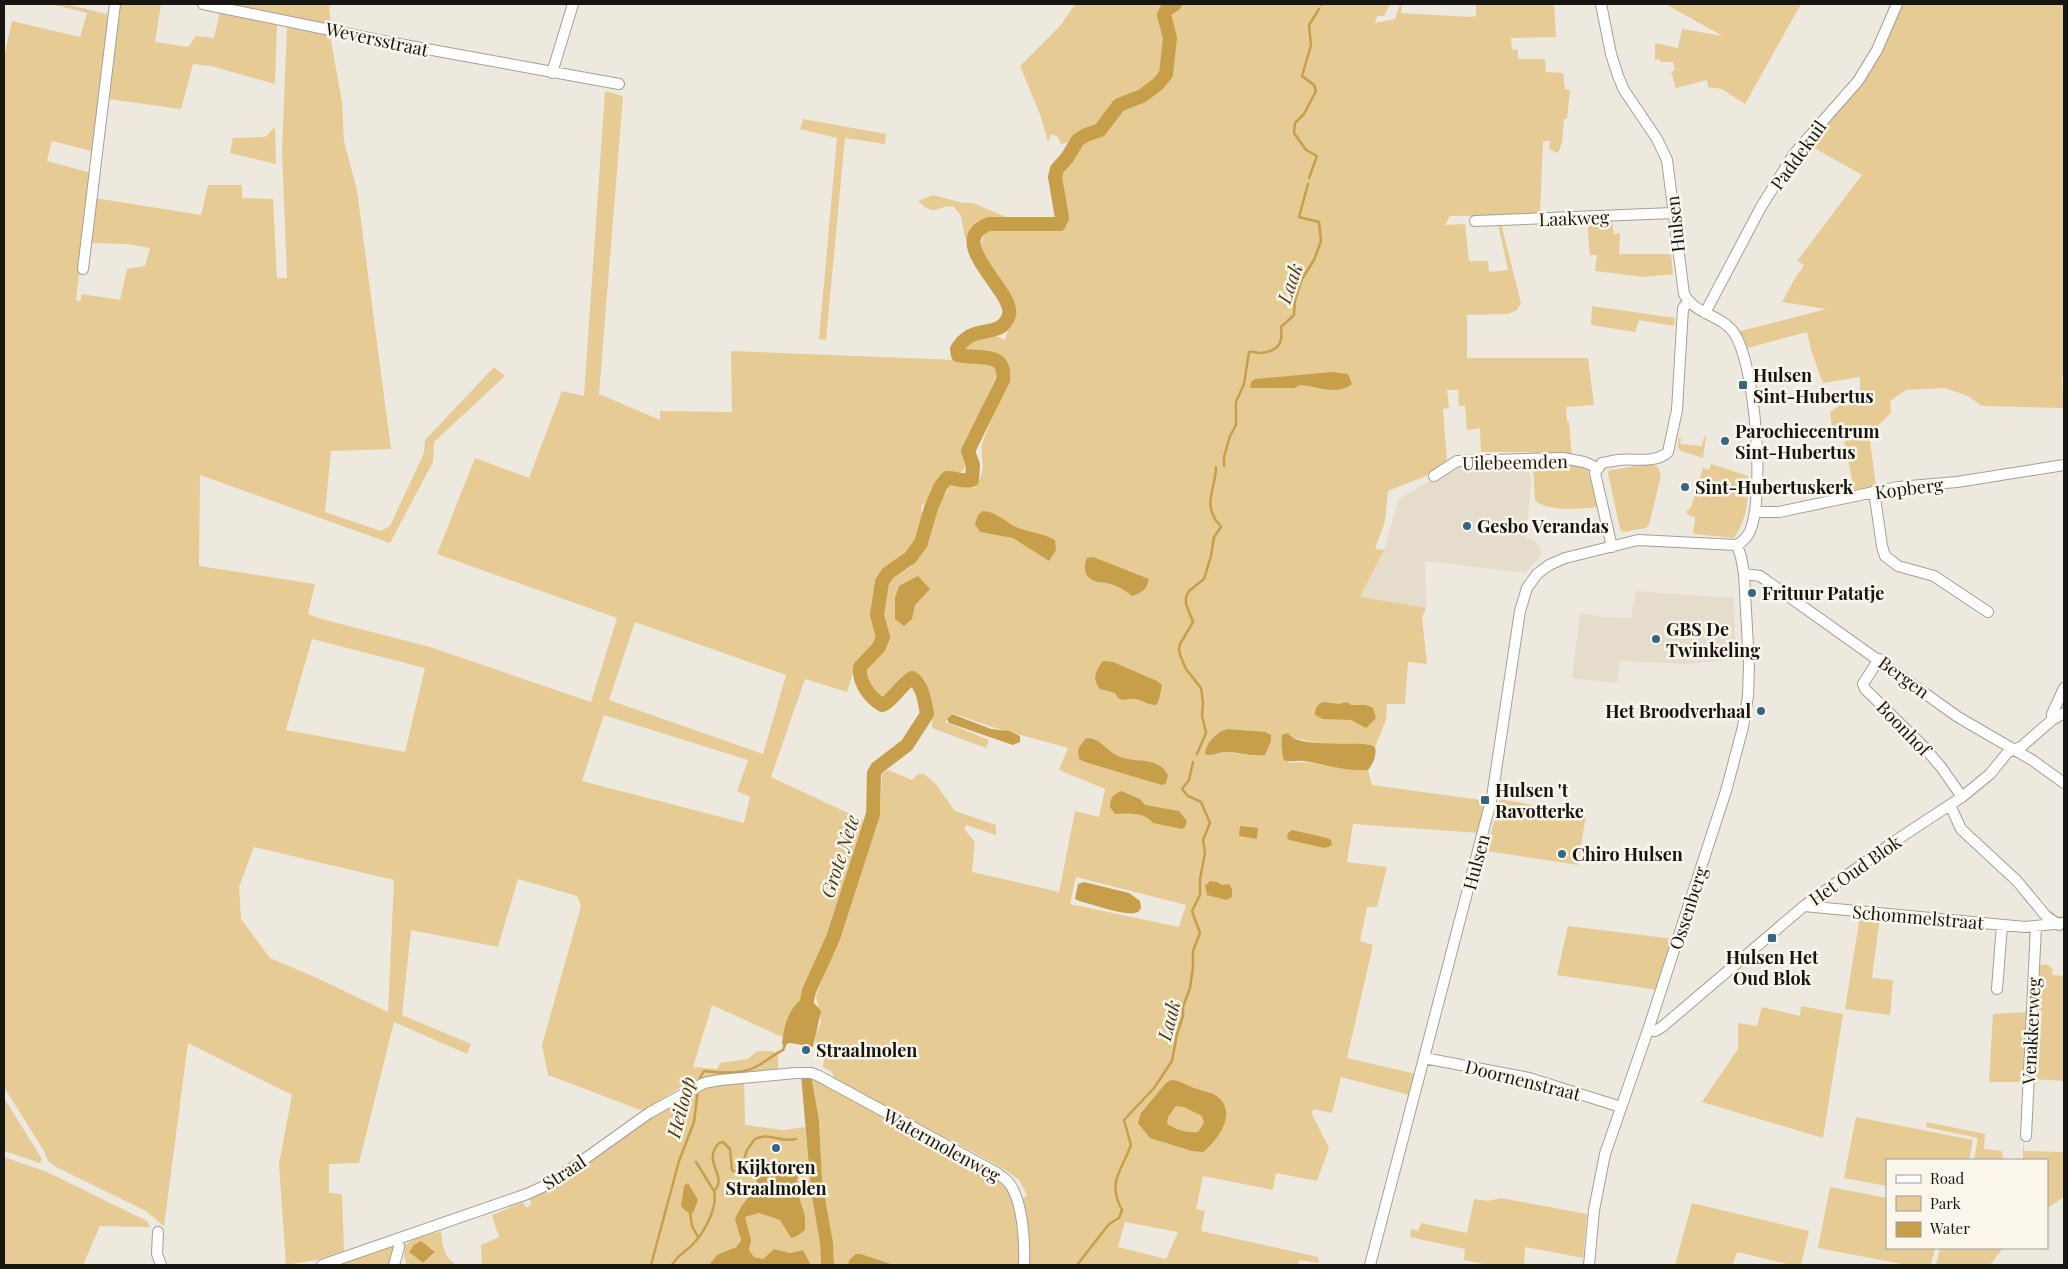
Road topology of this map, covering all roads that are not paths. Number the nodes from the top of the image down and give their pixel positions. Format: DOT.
graph roads {
  1 [pos="115,4"];
  2 [pos="203,4"];
  3 [pos="573,4"];
  4 [pos="1602,4"];
  5 [pos="1897,4"];
  6 [pos="552,73"];
  7 [pos="619,84"];
  8 [pos="1673,213"];
  9 [pos="1474,221"];
  10 [pos="83,269"];
  11 [pos="1689,301"];
  12 [pos="1706,313"];
  13 [pos="2064,465"];
  14 [pos="1598,468"];
  15 [pos="1434,476"];
  16 [pos="1874,491"];
  17 [pos="1755,512"];
  18 [pos="1737,545"];
  19 [pos="1612,547"];
  20 [pos="1744,574"];
  21 [pos="1988,612"];
  22 [pos="1879,659"];
  23 [pos="2064,688"];
  24 [pos="2064,713"];
  25 [pos="2052,720"];
  26 [pos="2014,750"];
  27 [pos="2064,783"];
  28 [pos="1962,797"];
  29 [pos="1950,805"];
  30 [pos="1804,906"];
  31 [pos="2002,925"];
  32 [pos="2062,925"];
  33 [pos="2036,926"];
  34 [pos="1996,990"];
  35 [pos="1648,1030"];
  36 [pos="1424,1058"];
  37 [pos="799,1073"];
  38 [pos="1621,1107"];
  39 [pos="2026,1136"];
  40 [pos="158,1232"];
  41 [pos="398,1239"];
  42 [pos="161,1265"];
  43 [pos="322,1265"];
  44 [pos="394,1265"];
  45 [pos="1024,1265"];
  46 [pos="1370,1265"];
  47 [pos="1588,1265"];
  1 -- 10 [label="street"];
  2 -- 6 [label="street, Weversstraat"];
  3 -- 6 [label="street"];
  4 -- 8 [label="street, Hulsen"];
  5 -- 12 [label="street, Paddekuil"];
  6 -- 7 [label="street, Weversstraat"];
  8 -- 9 [label="street, Laakweg"];
  8 -- 11 [label="street, Hulsen"];
  11 -- 12 [label="street"];
  11 -- 14 [label="street"];
  12 -- 17 [label="street"];
  13 -- 16 [label="street, Kopberg"];
  14 -- 15 [label="street, Uilebeemden"];
  14 -- 19 [label="street"];
  16 -- 17 [label="street, Kopberg"];
  16 -- 21 [label="street"];
  17 -- 18 [label="street"];
  18 -- 19 [label="street, Hulsen"];
  18 -- 20 [label="street, Ossenberg"];
  19 -- 36 [label="street, Hulsen"];
  20 -- 22 [label="street, Bergen"];
  20 -- 35 [label="street, Ossenberg"];
  22 -- 26 [label="street, Bergen"];
  22 -- 28 [label="street, Boonhof"];
  23 -- 25 [label="street"];
  24 -- 25 [label="street, Het Oud Blok"];
  25 -- 26 [label="street, Het Oud Blok"];
  26 -- 27 [label="street, Bergen"];
  26 -- 28 [label="street, Het Oud Blok"];
  28 -- 29 [label="street, Het Oud Blok"];
  29 -- 30 [label="street, Het Oud Blok"];
  29 -- 32 [label="street"];
  30 -- 31 [label="street, Schommelstraat"];
  30 -- 35 [label="street, Het Oud Blok"];
  31 -- 33 [label="street, Schommelstraat"];
  31 -- 34 [label="street, Schommelstraat"];
  32 -- 33 [label="street, Schommelstraat"];
  33 -- 39 [label="street, Venakkerweg"];
  35 -- 38 [label="street, Ossenberg"];
  36 -- 38 [label="street, Doornenstraat"];
  36 -- 46 [label="street, Hulsen"];
  37 -- 41 [label="street, Straal"];
  37 -- 45 [label="street, Watermolenweg"];
  38 -- 47 [label="street, Ossenberg"];
  40 -- 42 [label="street"];
  41 -- 43 [label="street, Straal"];
  41 -- 44 [label="street"];
}
